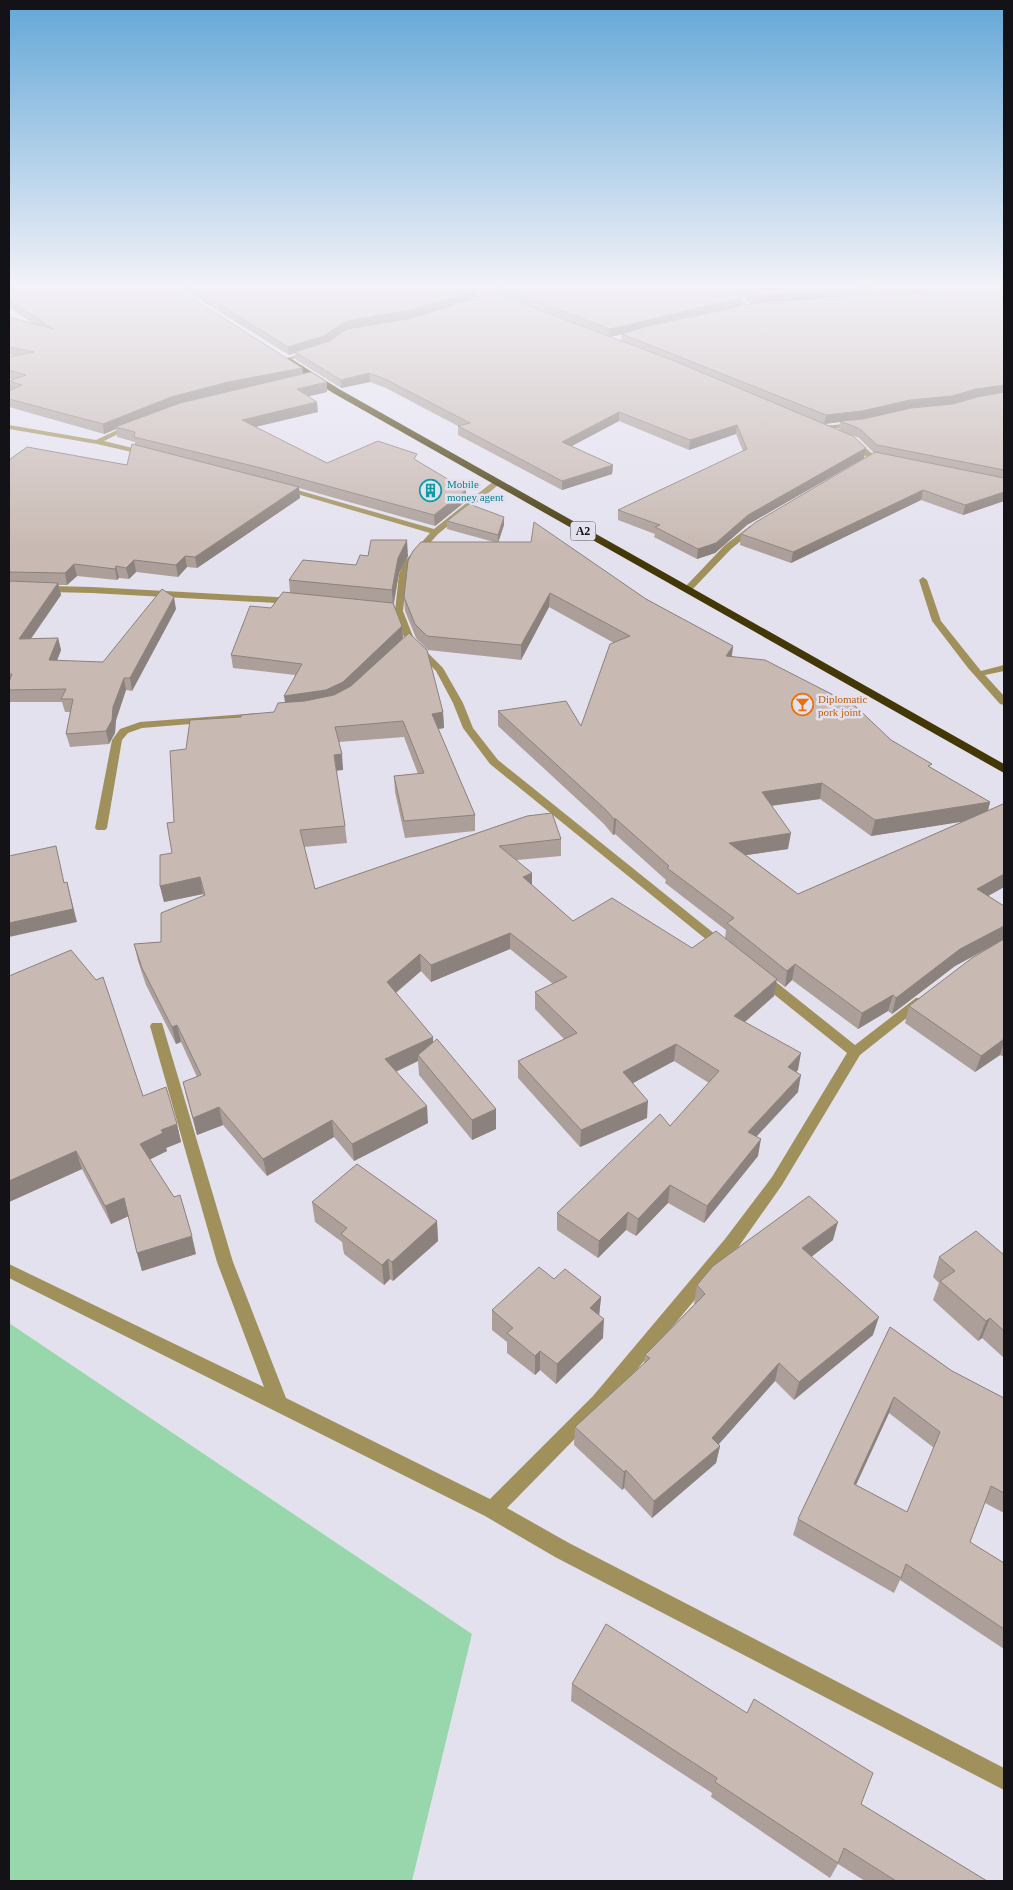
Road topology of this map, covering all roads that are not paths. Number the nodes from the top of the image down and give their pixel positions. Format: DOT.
graph roads {
  1 [pos="302,373"];
  2 [pos="137,424"];
  3 [pos="861,424"];
  4 [pos="814,425"];
  5 [pos="9,428"];
  6 [pos="822,428"];
  7 [pos="839,435"];
  8 [pos="847,439"];
  9 [pos="97,442"];
  10 [pos="153,456"];
  11 [pos="872,458"];
  12 [pos="882,460"];
  13 [pos="853,468"];
  14 [pos="498,482"];
  15 [pos="278,487"];
  16 [pos="760,524"];
  17 [pos="435,532"];
  18 [pos="923,580"];
  19 [pos="9,588"];
  20 [pos="688,590"];
  21 [pos="307,602"];
  22 [pos="1004,668"];
  23 [pos="979,674"];
  24 [pos="1004,702"];
  25 [pos="268,715"];
  26 [pos="1004,769"];
  27 [pos="101,828"];
  28 [pos="732,954"];
  29 [pos="755,972"];
  30 [pos="930,993"];
  31 [pos="157,1026"];
  32 [pos="855,1052"];
  33 [pos="9,1271"];
  34 [pos="279,1403"];
  35 [pos="492,1510"];
  36 [pos="1004,1779"];
  1 -- 14 [label="highway, A2"];
  2 -- 9 [label="street"];
  3 -- 6 [label="street"];
  4 -- 6 [label="street"];
  5 -- 9 [label="street"];
  6 -- 7 [label="street"];
  8 -- 11 [label="street"];
  9 -- 10 [label="street"];
  11 -- 12 [label="street"];
  11 -- 13 [label="street"];
  14 -- 17 [label="street"];
  14 -- 20 [label="highway, A2"];
  15 -- 17 [label="street"];
  16 -- 20 [label="street"];
  17 -- 28 [label="street"];
  18 -- 23 [label="street"];
  19 -- 21 [label="street"];
  20 -- 26 [label="highway, A2"];
  22 -- 23 [label="street"];
  23 -- 24 [label="street"];
  25 -- 27 [label="street"];
  29 -- 32 [label="street"];
  30 -- 32 [label="street"];
  31 -- 34 [label="street"];
  32 -- 35 [label="street"];
  33 -- 34 [label="street"];
  34 -- 35 [label="street"];
  35 -- 36 [label="street"];
}
